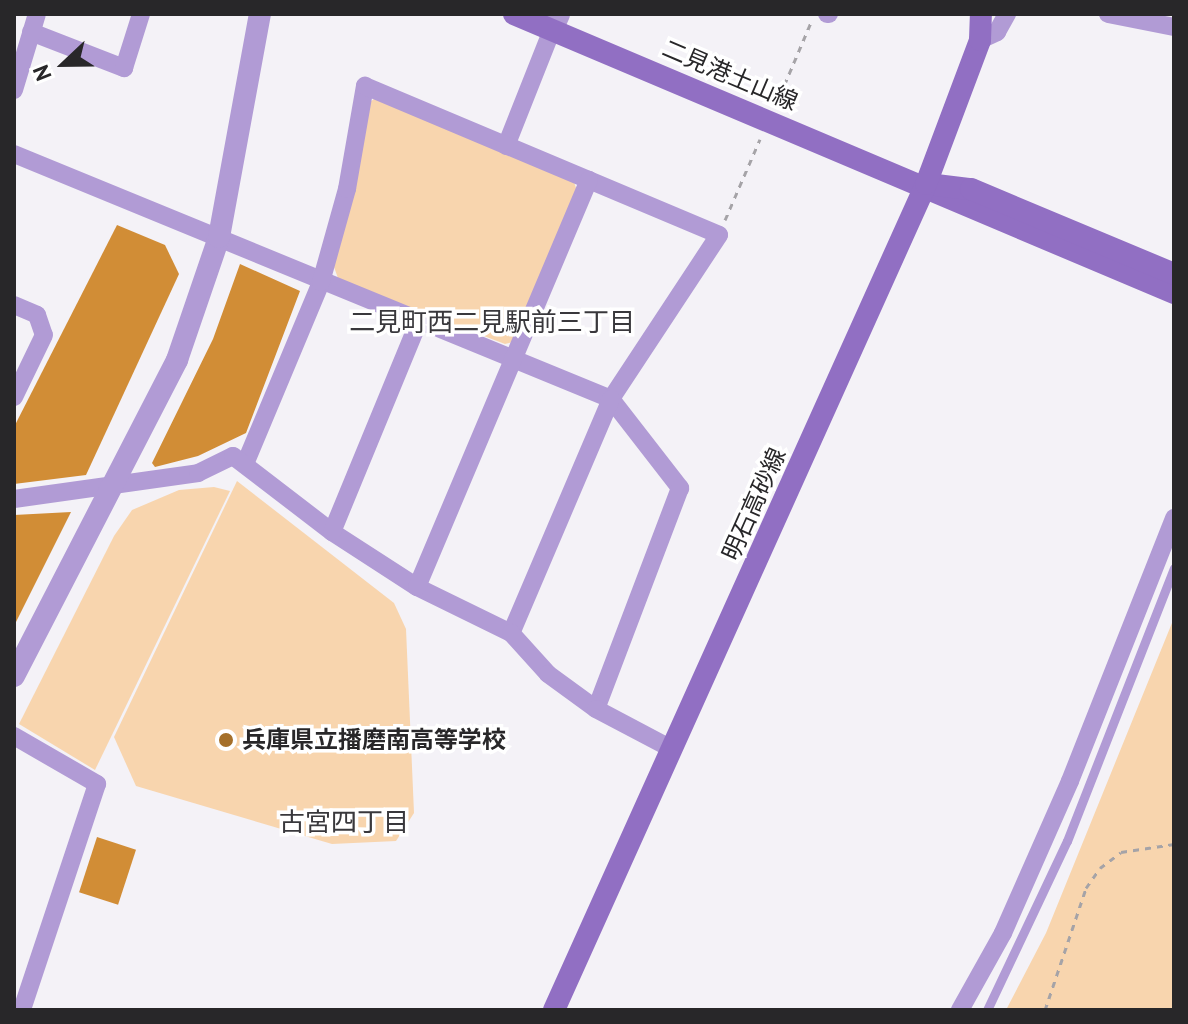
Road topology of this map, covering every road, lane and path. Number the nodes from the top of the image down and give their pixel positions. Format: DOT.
graph roads {
  1 [pos="141,14"];
  2 [pos="260,14"];
  3 [pos="514,14"];
  4 [pos="981,14"];
  5 [pos="1007,14"];
  6 [pos="1108,14"];
  7 [pos="1134,16"];
  8 [pos="555,22"];
  9 [pos="34,23"];
  10 [pos="1174,27"];
  11 [pos="980,40"];
  12 [pos="14,90"];
  13 [pos="506,146"];
  14 [pos="14,154"];
  15 [pos="589,180"];
  16 [pos="926,184"];
  17 [pos="219,237"];
  18 [pos="1174,274"];
  19 [pos="321,282"];
  20 [pos="1174,293"];
  21 [pos="14,305"];
  22 [pos="420,318"];
  23 [pos="516,360"];
  24 [pos="14,397"];
  25 [pos="611,399"];
  26 [pos="245,464"];
  27 [pos="109,489"];
  28 [pos="14,499"];
  29 [pos="1174,518"];
  30 [pos="332,532"];
  31 [pos="1174,568"];
  32 [pos="417,587"];
  33 [pos="511,633"];
  34 [pos="14,676"];
  35 [pos="596,709"];
  36 [pos="14,736"];
  37 [pos="672,749"];
  38 [pos="1174,844"];
  39 [pos="22,1010"];
  40 [pos="554,1010"];
  41 [pos="960,1010"];
  42 [pos="987,1010"];
  43 [pos="1045,1010"];
  1 -- 9 [label="street"];
  2 -- 17 [label="street"];
  3 -- 8 [label="main road, 二見港土山線"];
  4 -- 11 [label="main road, 明石高砂線"];
  5 -- 11 [label="street"];
  6 -- 7 [label="street"];
  7 -- 10 [label="street"];
  8 -- 13 [label="street"];
  8 -- 16 [label="main road, 二見港土山線"];
  9 -- 12 [label="street"];
  11 -- 16 [label="main road, 明石高砂線"];
  13 -- 15 [label="street"];
  13 -- 19 [label="street"];
  14 -- 17 [label="street"];
  15 -- 23 [label="street"];
  15 -- 25 [label="street"];
  16 -- 18 [label="main road, 二見港土山線"];
  16 -- 20 [label="main road, 二見港土山線"];
  16 -- 37 [label="main road, 明石高砂線"];
  17 -- 19 [label="street"];
  17 -- 27 [label="street"];
  19 -- 22 [label="street"];
  19 -- 26 [label="street"];
  21 -- 24 [label="street"];
  22 -- 23 [label="street"];
  22 -- 30 [label="street"];
  23 -- 25 [label="street"];
  23 -- 32 [label="street"];
  25 -- 33 [label="street"];
  25 -- 35 [label="street"];
  26 -- 27 [label="street"];
  26 -- 30 [label="street"];
  27 -- 28 [label="street"];
  27 -- 34 [label="street"];
  29 -- 41 [label="street"];
  30 -- 32 [label="street"];
  31 -- 42 [label="lane"];
  32 -- 33 [label="street"];
  33 -- 35 [label="street"];
  35 -- 37 [label="street"];
  36 -- 39 [label="street"];
  37 -- 40 [label="main road, 明石高砂線"];
  38 -- 43 [label="path"];
}
